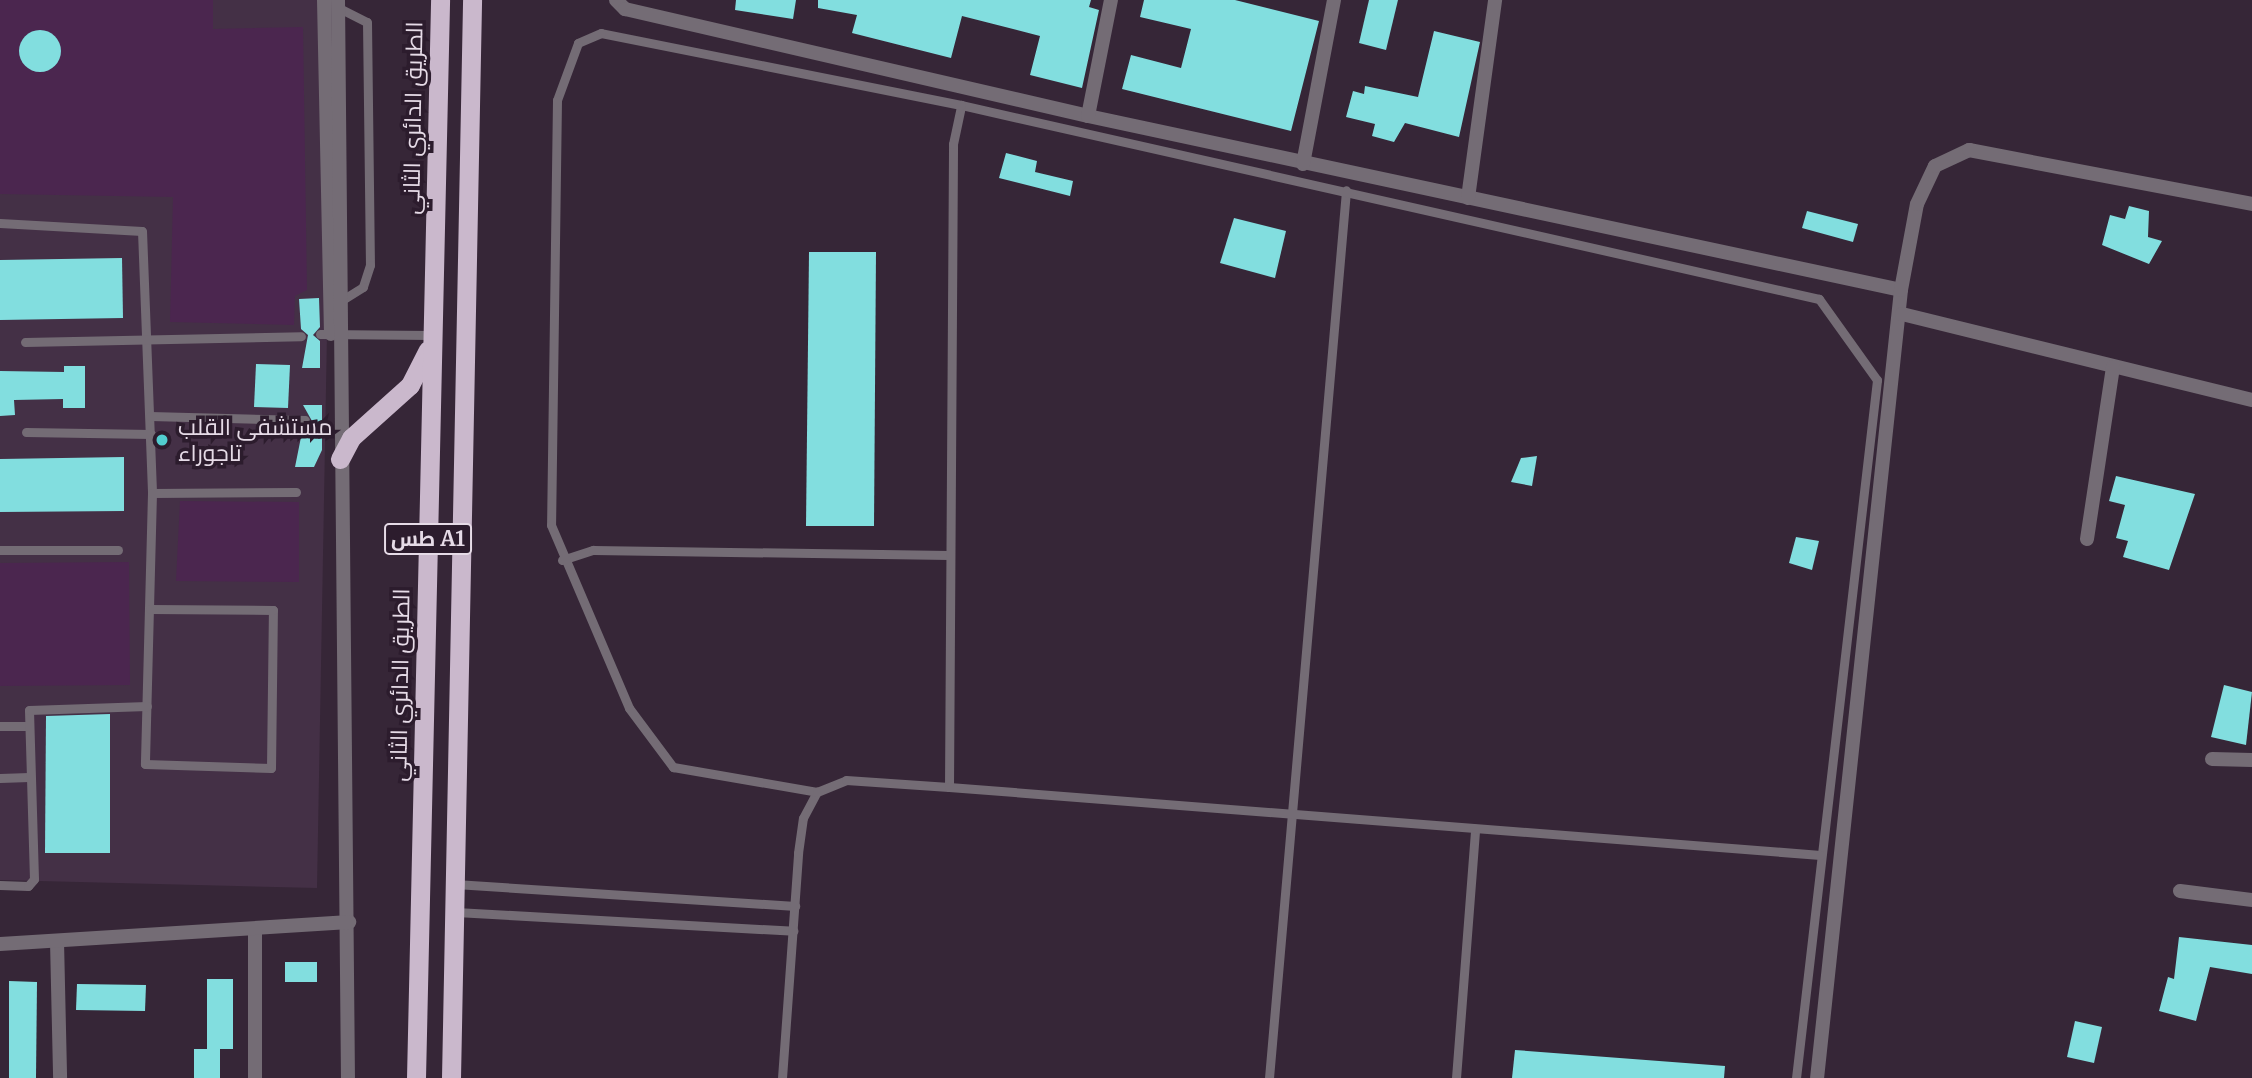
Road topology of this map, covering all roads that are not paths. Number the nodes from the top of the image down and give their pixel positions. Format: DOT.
graph roads {
  1 [pos="324,0"];
  2 [pos="440,0"];
  3 [pos="472,0"];
  4 [pos="616,0"];
  5 [pos="1111,0"];
  6 [pos="1334,0"];
  7 [pos="1495,0"];
  8 [pos="339,4"];
  9 [pos="961,106"];
  10 [pos="1088,116"];
  11 [pos="1303,164"];
  12 [pos="1346,190"];
  13 [pos="1468,198"];
  14 [pos="2252,204"];
  15 [pos="0,223"];
  16 [pos="1901,290"];
  17 [pos="342,300"];
  18 [pos="1902,314"];
  19 [pos="331,334"];
  20 [pos="432,335"];
  21 [pos="301,336"];
  22 [pos="149,340"];
  23 [pos="25,342"];
  24 [pos="2113,367"];
  25 [pos="2252,400"];
  26 [pos="150,416"];
  27 [pos="305,420"];
  28 [pos="26,432"];
  29 [pos="151,434"];
  30 [pos="340,459"];
  31 [pos="296,492"];
  32 [pos="152,493"];
  33 [pos="2087,539"];
  34 [pos="0,550"];
  35 [pos="118,550"];
  36 [pos="949,555"];
  37 [pos="562,561"];
  38 [pos="150,609"];
  39 [pos="147,706"];
  40 [pos="0,726"];
  41 [pos="27,726"];
  42 [pos="2212,758"];
  43 [pos="2252,760"];
  44 [pos="29,777"];
  45 [pos="0,778"];
  46 [pos="949,786"];
  47 [pos="817,792"];
  48 [pos="1289,811"];
  49 [pos="1475,829"];
  50 [pos="1820,855"];
  51 [pos="455,884"];
  52 [pos="0,885"];
  53 [pos="2180,891"];
  54 [pos="2252,900"];
  55 [pos="795,906"];
  56 [pos="456,912"];
  57 [pos="349,922"];
  58 [pos="255,930"];
  59 [pos="793,931"];
  60 [pos="57,941"];
  61 [pos="0,944"];
  62 [pos="60,1078"];
  63 [pos="255,1078"];
  64 [pos="348,1078"];
  65 [pos="416,1078"];
  66 [pos="452,1078"];
  67 [pos="782,1078"];
  68 [pos="1269,1078"];
  69 [pos="1456,1078"];
  70 [pos="1796,1078"];
  71 [pos="1817,1078"];
  1 -- 19 [label="street"];
  2 -- 20 [label="highway, الطريق الدائري الثاني / طس A1"];
  3 -- 51 [label="highway, طس A1"];
  4 -- 10 [label="street"];
  5 -- 10 [label="street"];
  6 -- 11 [label="street"];
  7 -- 13 [label="street"];
  8 -- 17 [label="street"];
  8 -- 17 [label="lane"];
  9 -- 12 [label="lane"];
  9 -- 36 [label="lane"];
  9 -- 37 [label="lane"];
  10 -- 11 [label="street"];
  11 -- 13 [label="street"];
  12 -- 48 [label="lane"];
  12 -- 50 [label="lane"];
  13 -- 16 [label="street"];
  14 -- 16 [label="street"];
  15 -- 22 [label="lane"];
  16 -- 18 [label="street"];
  17 -- 19 [label="street"];
  18 -- 24 [label="street"];
  18 -- 71 [label="street"];
  19 -- 20 [label="lane"];
  19 -- 30 [label="street"];
  20 -- 30 [label="highway"];
  20 -- 65 [label="highway, الطريق الدائري الثاني / طس A1"];
  21 -- 22 [label="lane"];
  22 -- 23 [label="lane"];
  22 -- 26 [label="lane"];
  24 -- 25 [label="street"];
  24 -- 33 [label="street"];
  26 -- 27 [label="lane"];
  26 -- 29 [label="lane"];
  28 -- 29 [label="lane"];
  29 -- 32 [label="lane"];
  30 -- 57 [label="street"];
  31 -- 32 [label="lane"];
  32 -- 38 [label="lane"];
  34 -- 35 [label="lane"];
  36 -- 37 [label="lane"];
  36 -- 46 [label="lane"];
  37 -- 47 [label="lane"];
  38 -- 39 [label="lane"];
  38 -- 39 [label="lane"];
  39 -- 41 [label="lane"];
  40 -- 41 [label="lane"];
  41 -- 44 [label="lane"];
  42 -- 43 [label="street"];
  44 -- 45 [label="lane"];
  44 -- 52 [label="lane"];
  46 -- 47 [label="lane"];
  46 -- 48 [label="lane"];
  47 -- 55 [label="lane"];
  48 -- 49 [label="lane"];
  48 -- 68 [label="lane"];
  49 -- 50 [label="lane"];
  49 -- 69 [label="lane"];
  50 -- 70 [label="lane"];
  51 -- 55 [label="lane"];
  51 -- 56 [label="highway, طس A1"];
  53 -- 54 [label="street"];
  55 -- 59 [label="lane"];
  56 -- 59 [label="lane"];
  56 -- 66 [label="highway, طس A1"];
  57 -- 58 [label="street"];
  57 -- 64 [label="street"];
  58 -- 60 [label="street"];
  58 -- 63 [label="street"];
  59 -- 67 [label="lane"];
  60 -- 61 [label="street"];
  60 -- 62 [label="street"];
}
